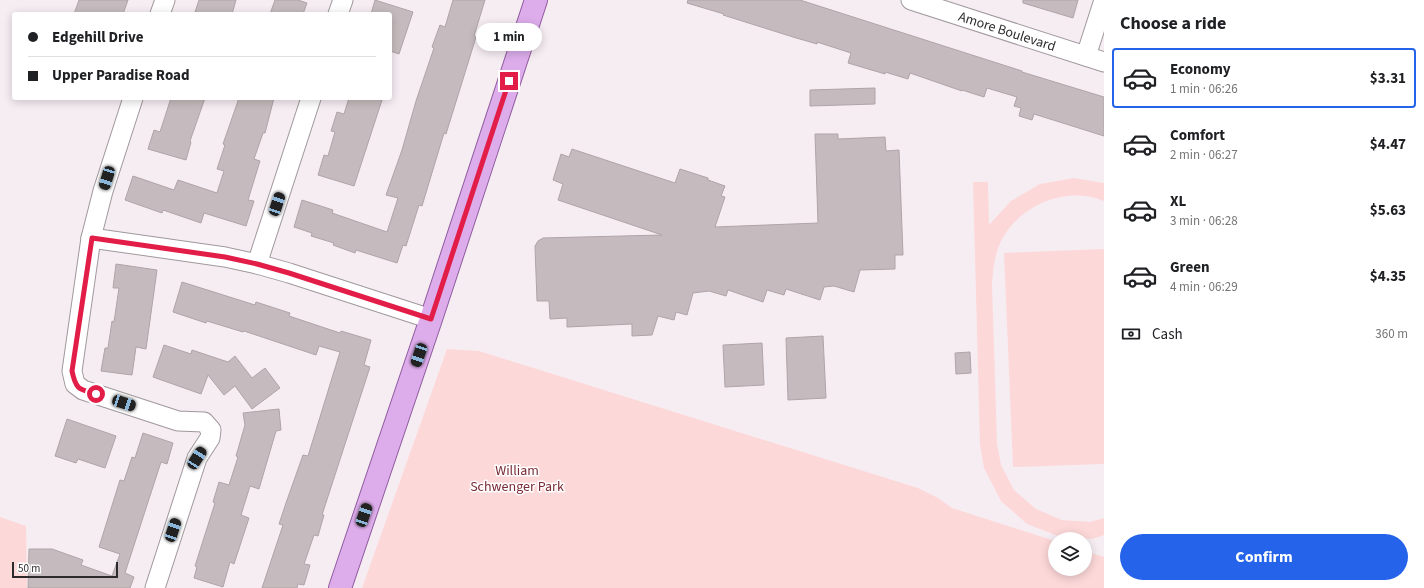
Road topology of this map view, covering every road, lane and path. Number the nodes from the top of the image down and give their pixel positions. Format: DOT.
graph roads {
  1 [pos="165,0"];
  2 [pos="343,0"];
  3 [pos="536,0"];
  4 [pos="911,0"];
  5 [pos="1104,0"];
  6 [pos="161,12"];
  7 [pos="339,12"];
  8 [pos="1086,56"];
  9 [pos="1104,62"];
  10 [pos="132,100"];
  11 [pos="310,100"];
  12 [pos="92,238"];
  13 [pos="257,264"];
  14 [pos="431,319"];
  15 [pos="154,588"];
  16 [pos="340,588"];
  1 -- 6 [label="street"];
  2 -- 7 [label="street"];
  3 -- 14 [label="main road"];
  4 -- 8 [label="street, Amore Boulevard"];
  5 -- 8 [label="street"];
  8 -- 9 [label="street, Amore Boulevard"];
  10 -- 12 [label="street"];
  11 -- 13 [label="street"];
  12 -- 13 [label="street"];
  12 -- 15 [label="street"];
  13 -- 14 [label="street"];
  14 -- 16 [label="main road"];
}
